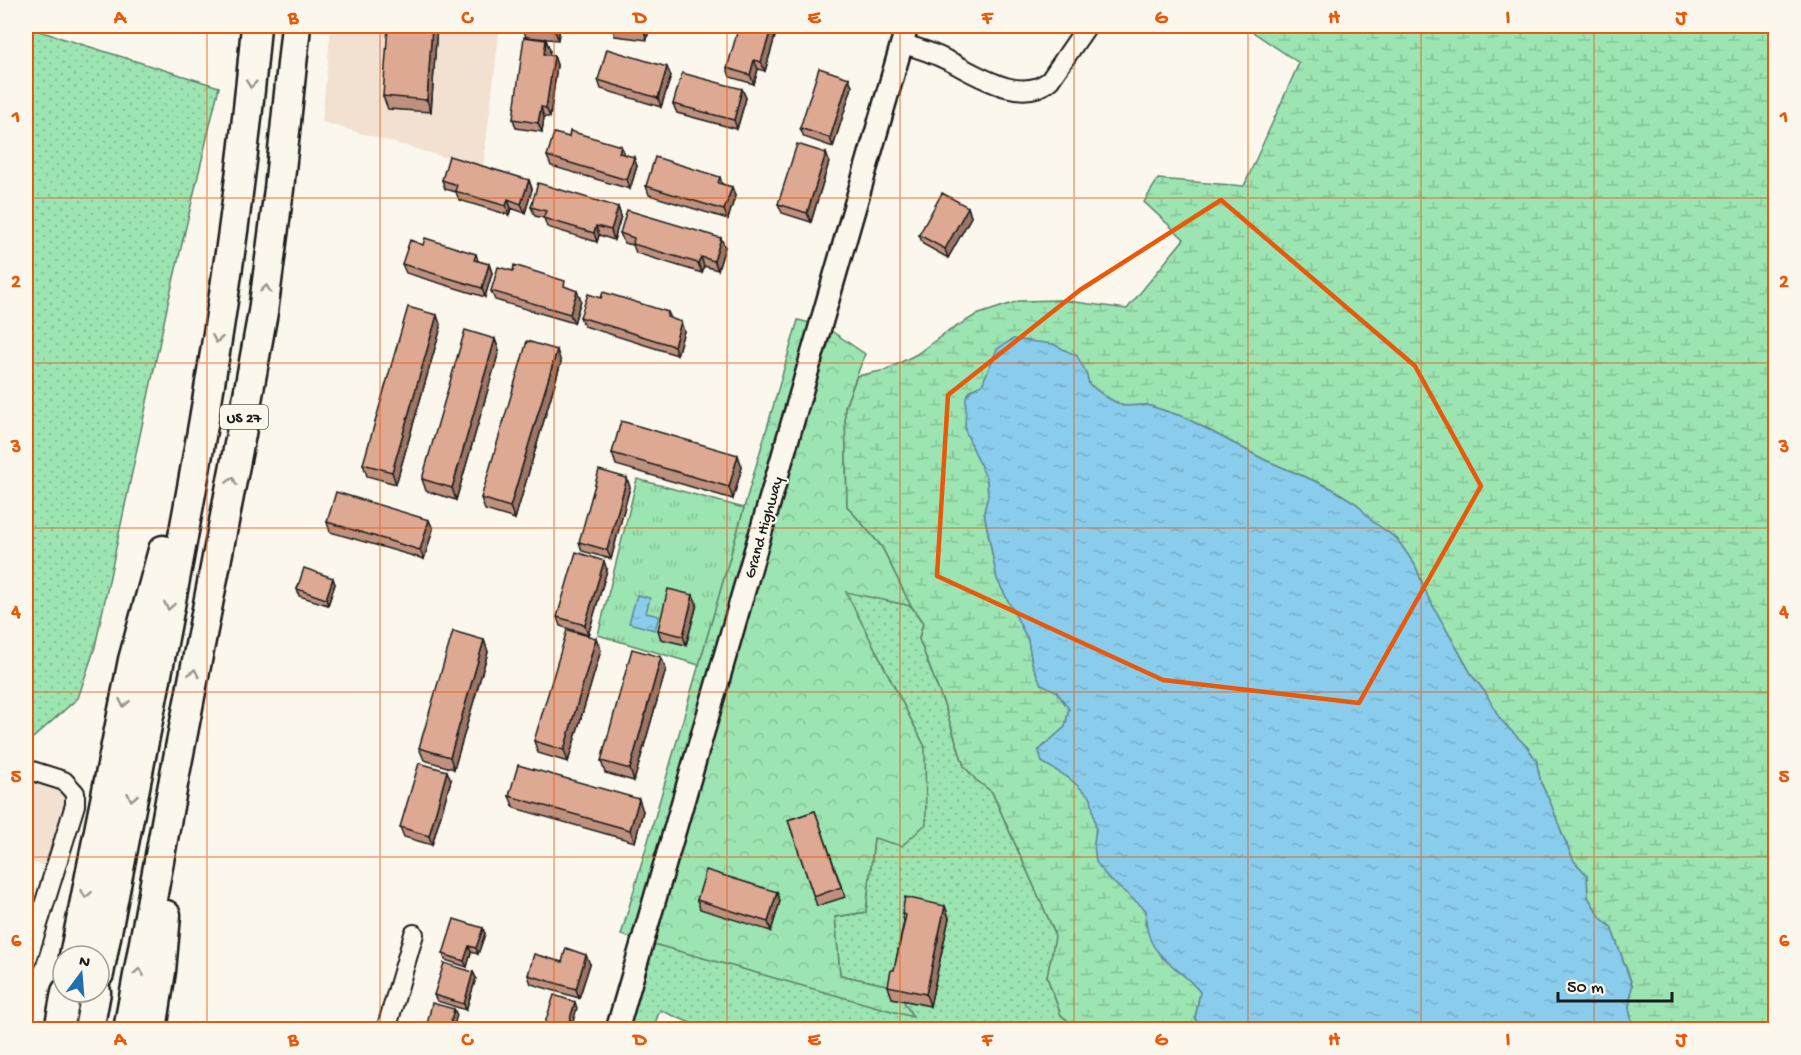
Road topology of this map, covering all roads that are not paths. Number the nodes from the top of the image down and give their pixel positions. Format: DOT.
graph roads {
  1 [pos="256,26"];
  2 [pos="296,26"];
  3 [pos="1087,26"];
  4 [pos="905,35"];
  5 [pos="202,424"];
  6 [pos="184,730"];
  7 [pos="26,770"];
  8 [pos="414,934"];
  9 [pos="76,944"];
  10 [pos="105,944"];
  11 [pos="26,963"];
  12 [pos="64,1004"];
  13 [pos="93,1004"];
  14 [pos="59,1029"];
  15 [pos="88,1029"];
  16 [pos="128,1029"];
  17 [pos="152,1029"];
  18 [pos="386,1029"];
  19 [pos="617,1029"];
  1 -- 5 [label="highway, US 27, one-way"];
  6 -- 2 [label="highway, US 27, one-way"];
  3 -- 4 [label="street"];
  4 -- 19 [label="street, Grand Highway"];
  5 -- 9 [label="highway, one-way"];
  5 -- 10 [label="highway, US 27, one-way"];
  16 -- 6 [label="highway, US 27, one-way"];
  6 -- 17 [label="highway"];
  7 -- 11 [label="street"];
  8 -- 18 [label="street"];
  12 -- 14 [label="highway"];
  13 -- 15 [label="highway"];
}
